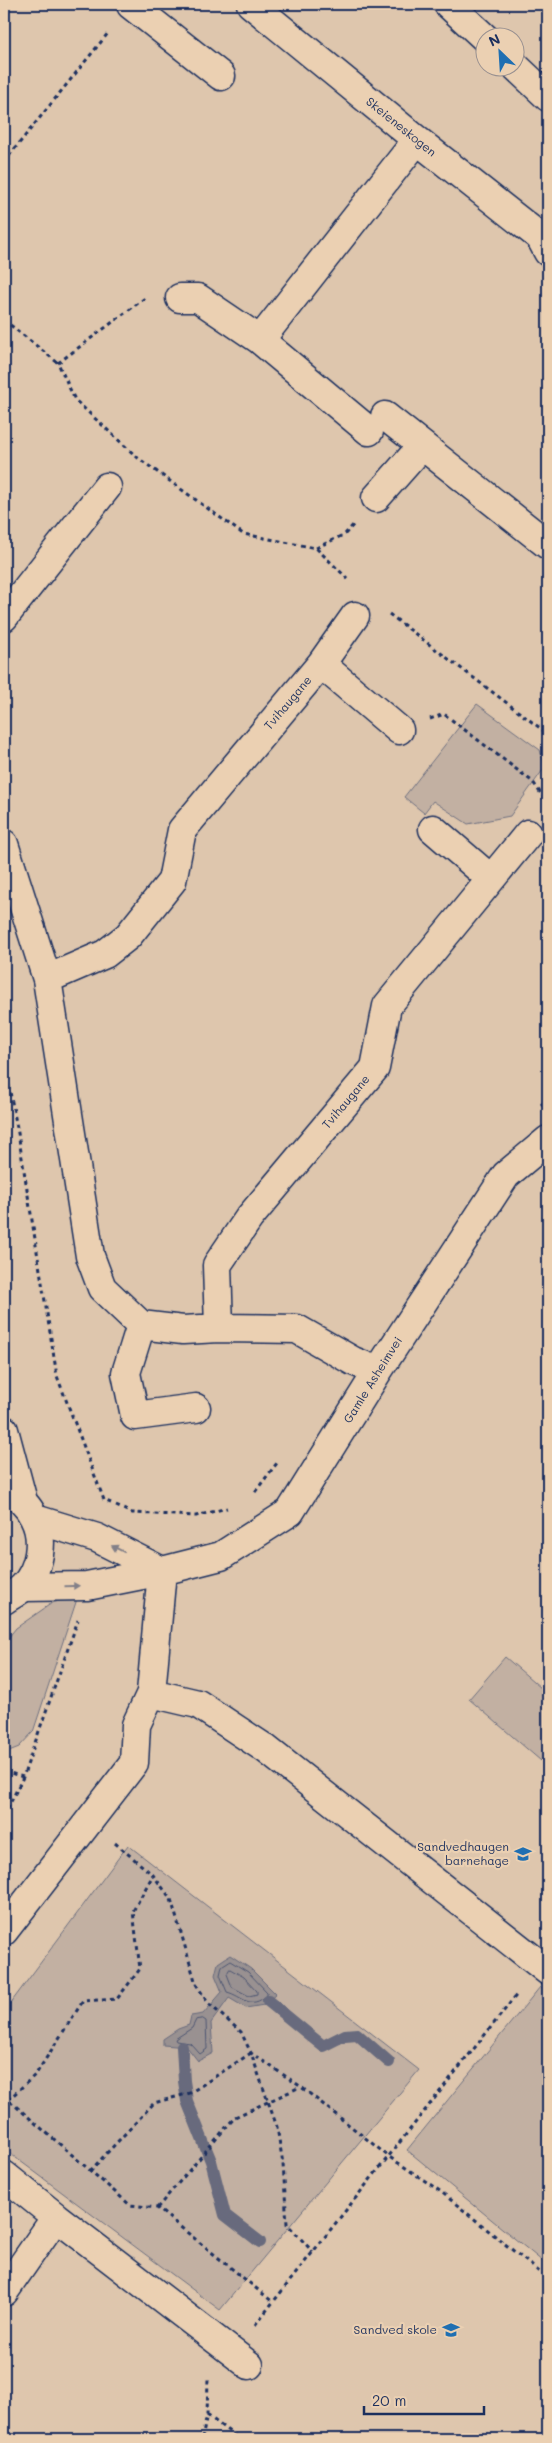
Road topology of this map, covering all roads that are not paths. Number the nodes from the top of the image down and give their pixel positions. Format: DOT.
graph roads {
  1 [pos="131,4"];
  2 [pos="251,4"];
  3 [pos="448,4"];
  4 [pos="474,28"];
  5 [pos="524,75"];
  6 [pos="221,76"];
  7 [pos="548,97"];
  8 [pos="417,140"];
  9 [pos="548,252"];
  10 [pos="180,298"];
  11 [pos="260,340"];
  12 [pos="422,446"];
  13 [pos="107,487"];
  14 [pos="376,498"];
  15 [pos="548,545"];
  16 [pos="355,616"];
  17 [pos="4,617"];
  18 [pos="320,664"];
  19 [pos="399,730"];
  20 [pos="433,828"];
  21 [pos="528,834"];
  22 [pos="4,844"];
  23 [pos="491,879"];
  24 [pos="47,979"];
  25 [pos="548,1140"];
  26 [pos="141,1324"];
  27 [pos="220,1328"];
  28 [pos="378,1371"];
  29 [pos="196,1408"];
  30 [pos="4,1430"];
  31 [pos="20,1503"];
  32 [pos="162,1571"];
  33 [pos="9,1597"];
  34 [pos="151,1693"];
  35 [pos="4,1931"];
  36 [pos="544,1968"];
  37 [pos="4,2174"];
  38 [pos="56,2217"];
  39 [pos="4,2292"];
  40 [pos="242,2359"];
  1 -- 6 [label="main road"];
  2 -- 8 [label="main road, Skeieneskogen"];
  3 -- 4 [label="main road"];
  5 -- 7 [label="main road"];
  8 -- 9 [label="main road, Skeieneskogen"];
  8 -- 11 [label="main road"];
  10 -- 11 [label="main road"];
  11 -- 12 [label="main road"];
  12 -- 14 [label="main road"];
  12 -- 15 [label="main road"];
  13 -- 17 [label="main road"];
  16 -- 18 [label="main road, Tvihaugane"];
  18 -- 19 [label="main road"];
  18 -- 24 [label="main road, Tvihaugane"];
  20 -- 23 [label="main road"];
  21 -- 23 [label="main road, Tvihaugane"];
  22 -- 24 [label="main road"];
  23 -- 27 [label="main road, Tvihaugane"];
  24 -- 26 [label="main road"];
  25 -- 28 [label="main road, Gamle Asheimvei"];
  26 -- 27 [label="main road"];
  26 -- 29 [label="main road"];
  27 -- 28 [label="main road"];
  28 -- 32 [label="main road, Gamle Asheimvei"];
  30 -- 31 [label="main road"];
  32 -- 31 [label="main road, one-way"];
  31 -- 33 [label="main road"];
  33 -- 32 [label="main road, Gamle Asheimvei, one-way"];
  32 -- 34 [label="main road"];
  34 -- 35 [label="main road"];
  34 -- 36 [label="main road"];
  37 -- 38 [label="main road"];
  38 -- 39 [label="main road"];
  38 -- 40 [label="main road"];
}
